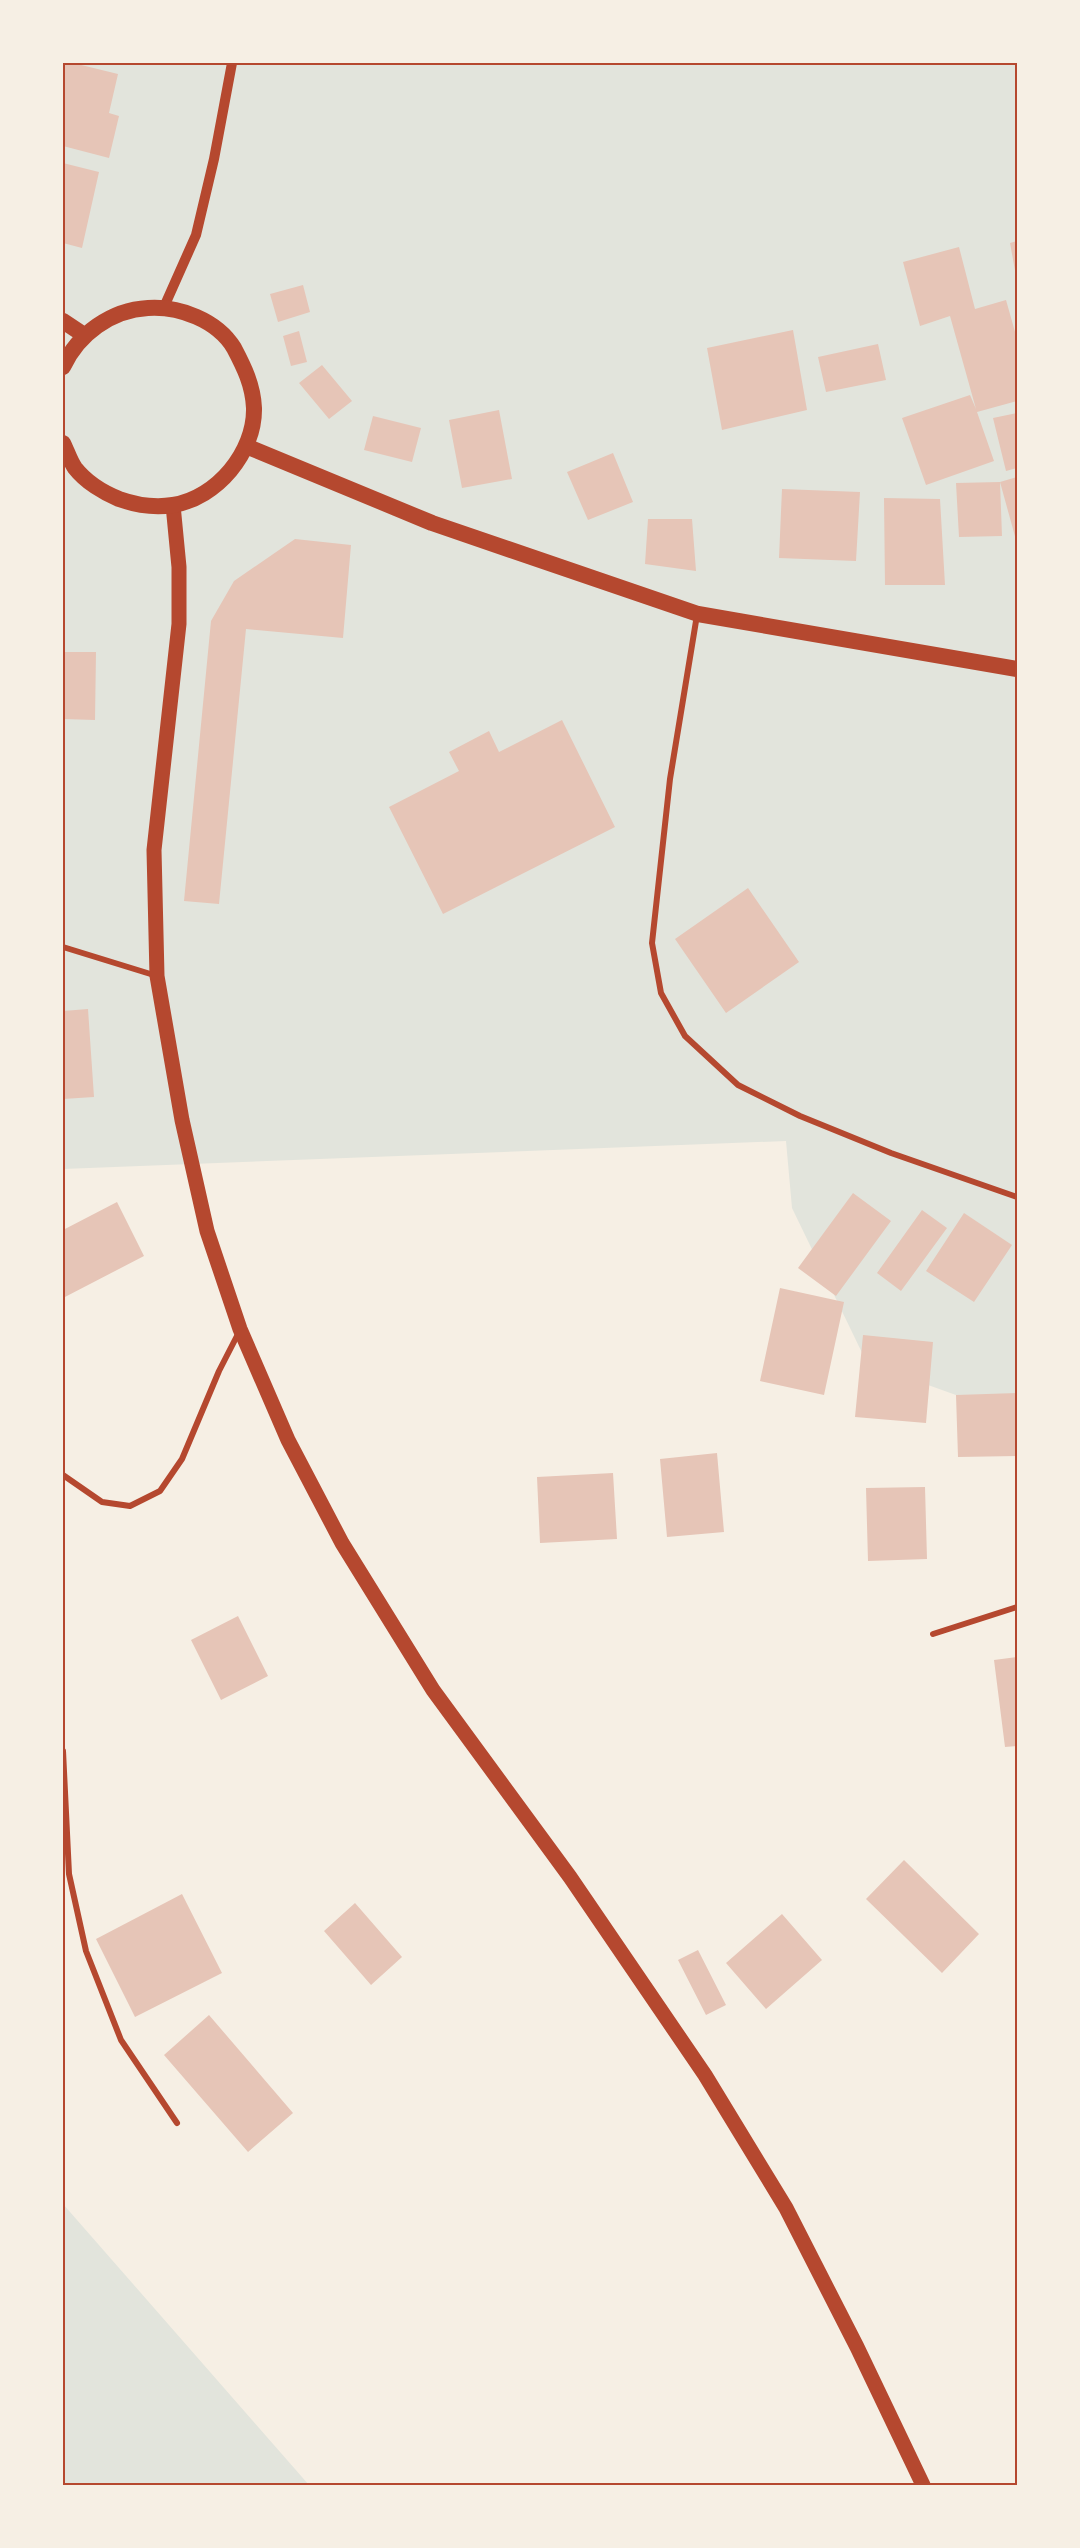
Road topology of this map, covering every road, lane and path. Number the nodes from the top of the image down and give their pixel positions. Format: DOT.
graph roads {
  1 [pos="232,63"];
  2 [pos="164,307"];
  3 [pos="63,321"];
  4 [pos="84,335"];
  5 [pos="63,367"];
  6 [pos="63,443"];
  7 [pos="246,446"];
  8 [pos="173,505"];
  9 [pos="698,615"];
  10 [pos="1017,669"];
  11 [pos="63,947"];
  12 [pos="157,976"];
  13 [pos="1017,1197"];
  14 [pos="240,1329"];
  15 [pos="63,1475"];
  16 [pos="1017,1607"];
  17 [pos="933,1634"];
  18 [pos="63,1751"];
  19 [pos="177,2122"];
  20 [pos="924,2485"];
  1 -- 2 [label="street"];
  2 -- 4 [label="highway"];
  2 -- 7 [label="highway"];
  3 -- 4 [label="highway"];
  4 -- 5 [label="highway"];
  6 -- 8 [label="highway"];
  7 -- 8 [label="highway"];
  7 -- 9 [label="highway"];
  8 -- 12 [label="main road"];
  9 -- 10 [label="highway"];
  9 -- 13 [label="street"];
  11 -- 12 [label="street"];
  12 -- 14 [label="main road"];
  14 -- 15 [label="street"];
  14 -- 20 [label="main road"];
  16 -- 17 [label="street"];
  18 -- 19 [label="street"];
}
